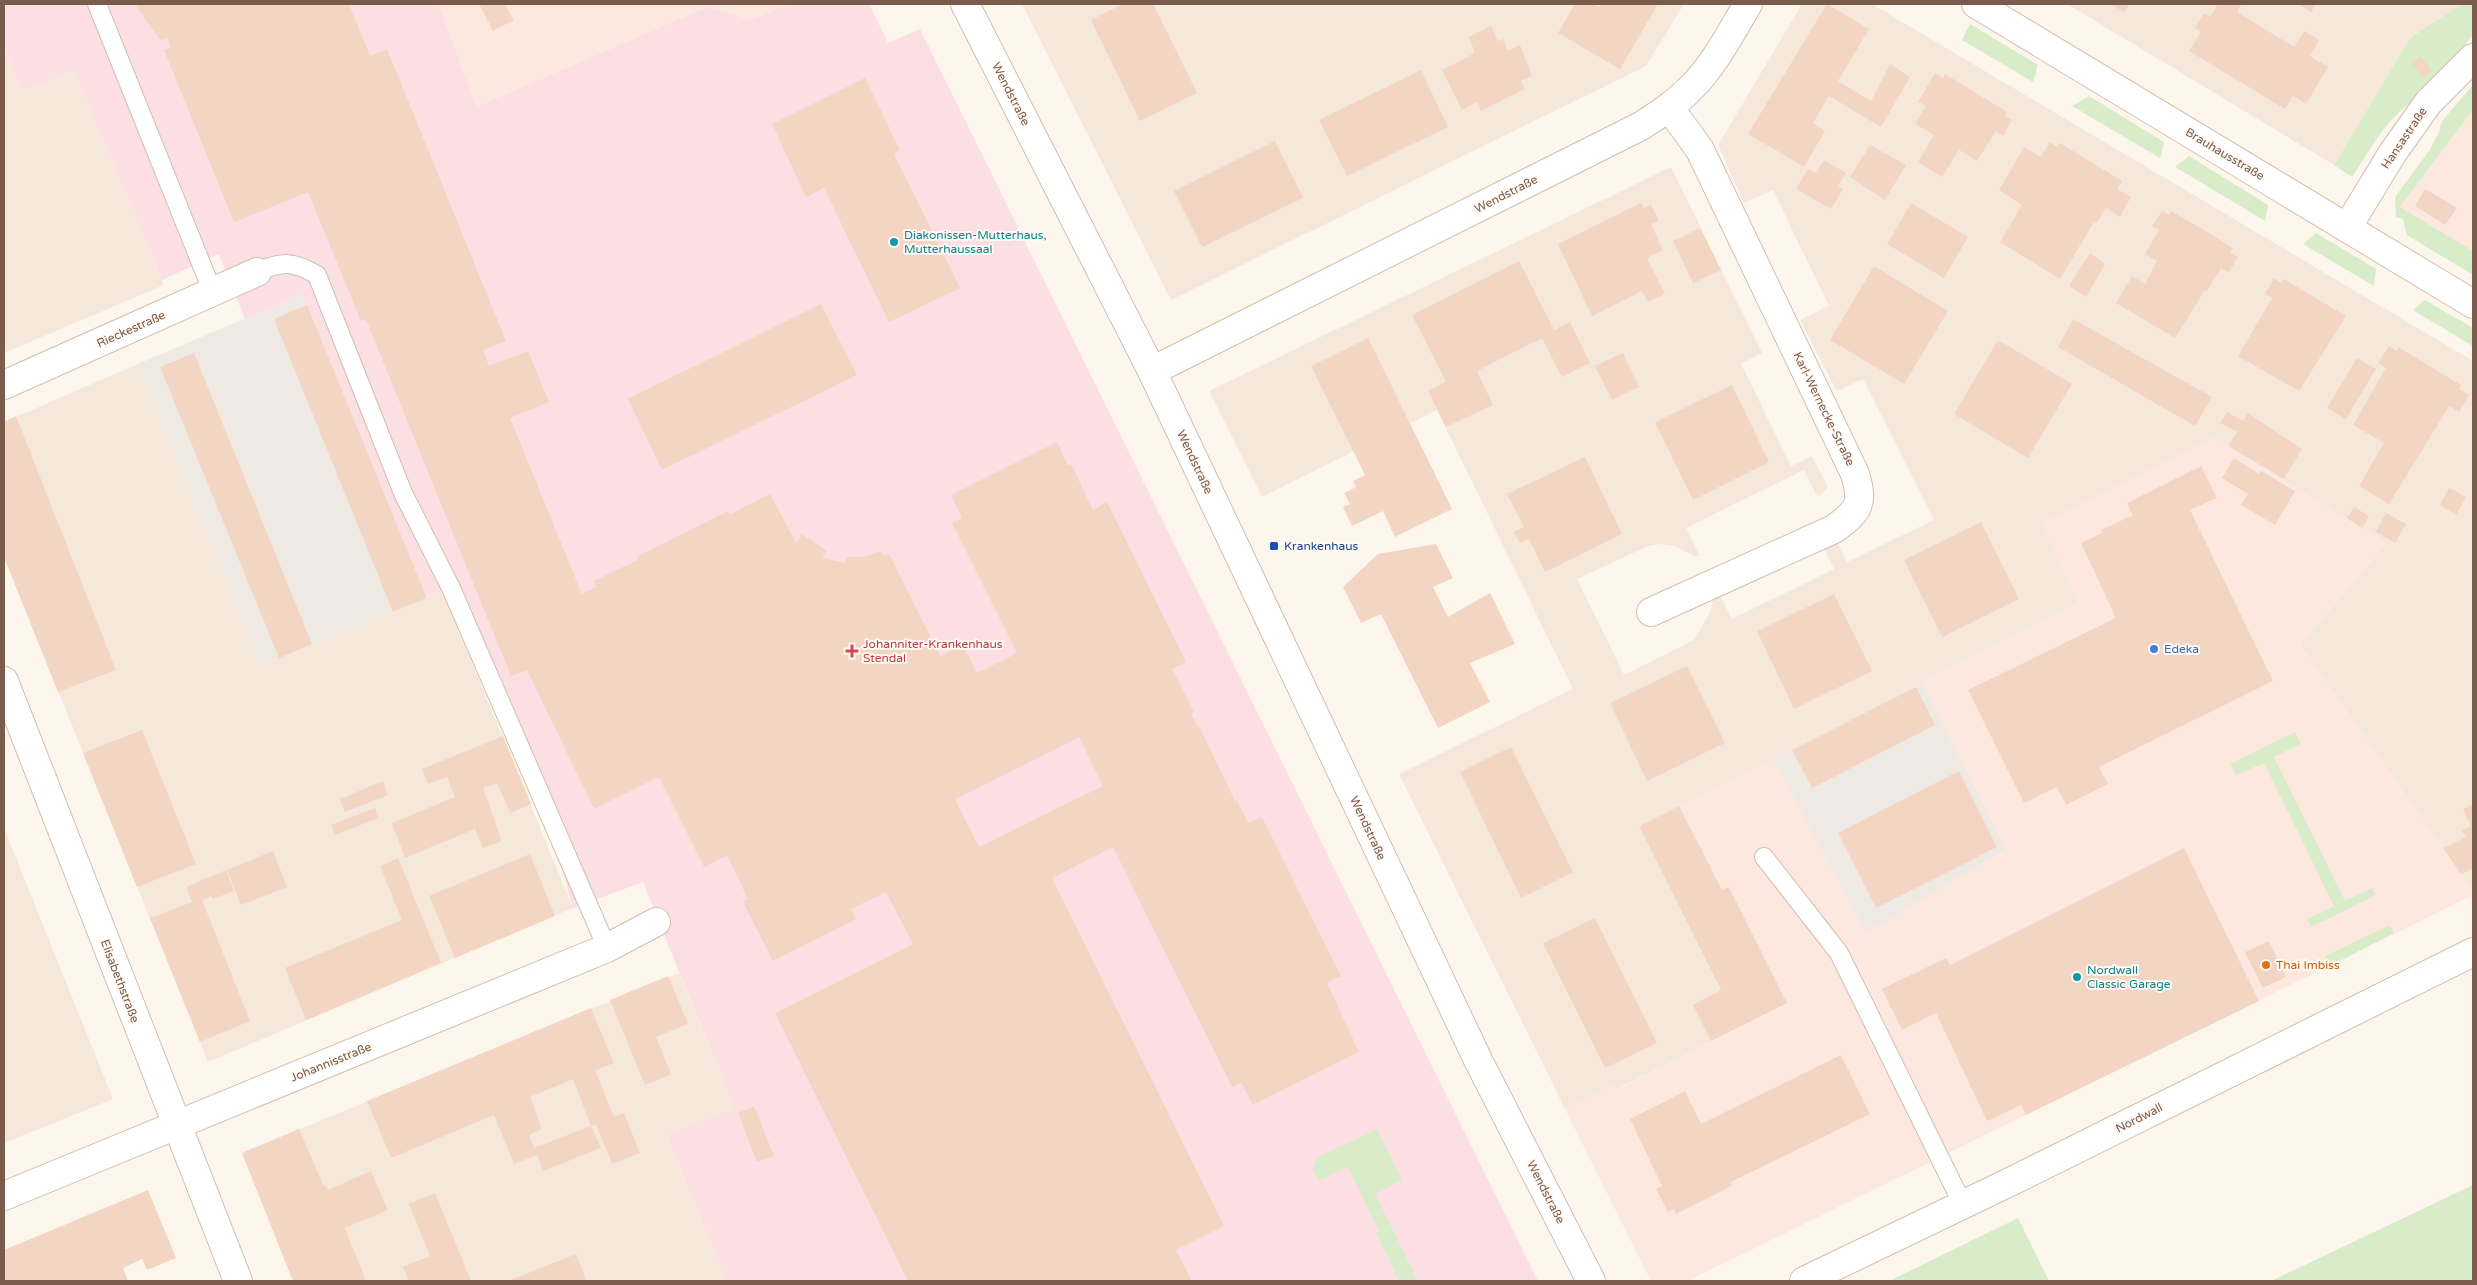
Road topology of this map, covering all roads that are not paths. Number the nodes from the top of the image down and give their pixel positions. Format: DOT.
graph roads {
  1 [pos="98,4"];
  2 [pos="965,4"];
  3 [pos="1748,4"];
  4 [pos="1976,4"];
  5 [pos="2473,58"];
  6 [pos="1669,107"];
  7 [pos="2347,228"];
  8 [pos="257,272"];
  9 [pos="213,293"];
  10 [pos="2473,304"];
  11 [pos="1152,371"];
  12 [pos="4,385"];
  13 [pos="1651,612"];
  14 [pos="4,680"];
  15 [pos="1764,857"];
  16 [pos="656,922"];
  17 [pos="607,948"];
  18 [pos="2473,952"];
  19 [pos="176,1126"];
  20 [pos="4,1196"];
  21 [pos="1963,1205"];
  22 [pos="238,1281"];
  23 [pos="1591,1281"];
  24 [pos="1804,1281"];
  1 -- 9 [label="lane"];
  2 -- 11 [label="street, Wendstraße"];
  3 -- 6 [label="street"];
  4 -- 7 [label="street, Brauhausstraße"];
  5 -- 7 [label="street, Hansastraße"];
  6 -- 11 [label="street, Wendstraße"];
  6 -- 13 [label="street, Karl-Wernecke-Straße"];
  7 -- 10 [label="street, Brauhausstraße"];
  8 -- 9 [label="street, Rieckestraße"];
  8 -- 17 [label="lane"];
  9 -- 12 [label="street, Rieckestraße"];
  11 -- 23 [label="street, Wendstraße"];
  14 -- 19 [label="street, Elisabethstraße"];
  15 -- 21 [label="lane"];
  16 -- 17 [label="street, Johannisstraße"];
  17 -- 19 [label="street, Johannisstraße"];
  18 -- 21 [label="street, Nordwall"];
  19 -- 20 [label="street, Johannisstraße"];
  19 -- 22 [label="street, Elisabethstraße"];
  21 -- 24 [label="street, Nordwall"];
}
